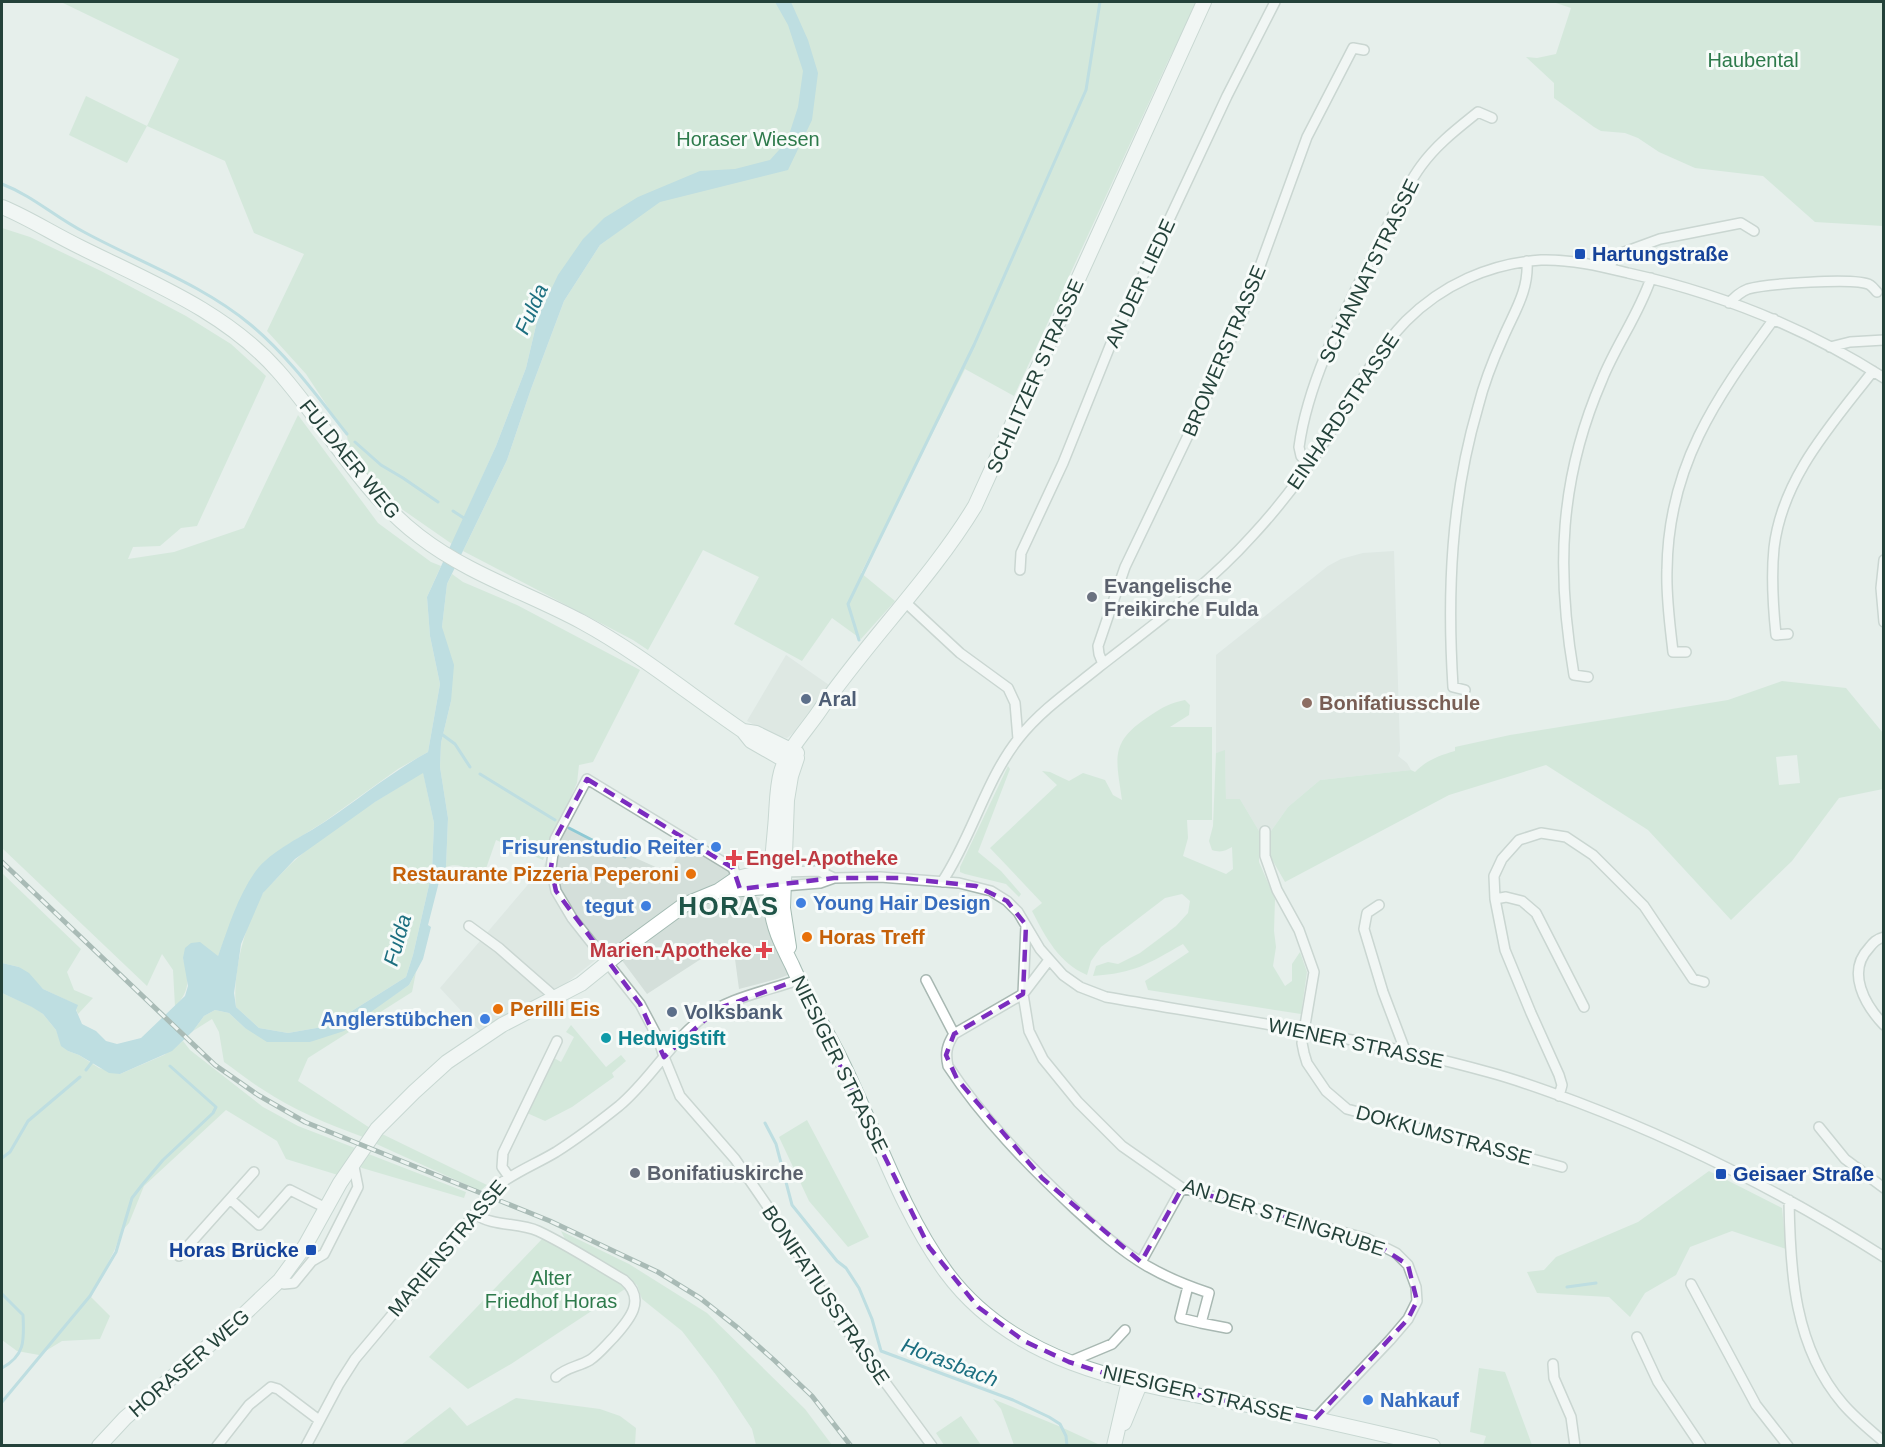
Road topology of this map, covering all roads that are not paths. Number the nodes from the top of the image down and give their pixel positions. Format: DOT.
graph roads {
  1 [pos="1204,2"];
  2 [pos="1275,2"];
  3 [pos="1364,50"];
  4 [pos="1492,118"];
  5 [pos="2,207"];
  6 [pos="2,216"];
  7 [pos="24,218"];
  8 [pos="1754,231"];
  9 [pos="1527,261"];
  10 [pos="1607,268"];
  11 [pos="1651,278"];
  12 [pos="1877,292"];
  13 [pos="1729,303"];
  14 [pos="1774,319"];
  15 [pos="1884,340"];
  16 [pos="1830,347"];
  17 [pos="1873,370"];
  18 [pos="1884,378"];
  19 [pos="1308,464"];
  20 [pos="1884,560"];
  21 [pos="1020,570"];
  22 [pos="904,601"];
  23 [pos="1884,622"];
  24 [pos="1788,634"];
  25 [pos="1686,652"];
  26 [pos="1103,664"];
  27 [pos="1588,677"];
  28 [pos="1465,690"];
  29 [pos="1018,739"];
  30 [pos="792,758"];
  31 [pos="1265,831"];
  32 [pos="736,878"];
  33 [pos="778,879"];
  34 [pos="942,882"];
  35 [pos="718,891"];
  36 [pos="1495,899"];
  37 [pos="1379,904"];
  38 [pos="1026,925"];
  39 [pos="469,926"];
  40 [pos="1884,937"];
  41 [pos="1049,960"];
  42 [pos="609,963"];
  43 [pos="798,980"];
  44 [pos="926,980"];
  45 [pos="1704,982"];
  46 [pos="1023,994"];
  47 [pos="556,999"];
  48 [pos="1584,1007"];
  49 [pos="1884,1024"];
  50 [pos="1305,1031"];
  51 [pos="954,1034"];
  52 [pos="557,1041"];
  53 [pos="1405,1050"];
  54 [pos="664,1057"];
  55 [pos="1559,1096"];
  56 [pos="1819,1126"];
  57 [pos="357,1157"];
  58 [pos="1562,1167"];
  59 [pos="254,1172"];
  60 [pos="508,1177"];
  61 [pos="1182,1188"];
  62 [pos="1884,1188"];
  63 [pos="230,1199"];
  64 [pos="1789,1200"];
  65 [pos="326,1208"];
  66 [pos="475,1214"];
  67 [pos="179,1256"];
  68 [pos="1884,1257"];
  69 [pos="1142,1262"];
  70 [pos="280,1280"];
  71 [pos="1691,1284"];
  72 [pos="1188,1286"];
  73 [pos="1201,1323"];
  74 [pos="1227,1328"];
  75 [pos="1125,1329"];
  76 [pos="1636,1336"];
  77 [pos="1069,1362"];
  78 [pos="1552,1364"];
  79 [pos="556,1377"];
  80 [pos="1135,1382"];
  81 [pos="1315,1419"];
  82 [pos="319,1420"];
  83 [pos="1116,1442"];
  84 [pos="1884,1442"];
  85 [pos="304,1445"];
  86 [pos="99,1446"];
  87 [pos="217,1446"];
  88 [pos="932,1446"];
  89 [pos="1433,1446"];
  90 [pos="1575,1446"];
  91 [pos="1701,1446"];
  92 [pos="1788,1446"];
  1 -- 22 [label="main road, SCHLITZER STRASSE"];
  2 -- 21 [label="street, AN DER LIEDE"];
  3 -- 26 [label="street, BROWERSTRASSE"];
  4 -- 19 [label="street, SCHANNATSTRASSE"];
  5 -- 7 [label="main road, FULDAER WEG"];
  6 -- 7 [label="main road, FULDAER WEG"];
  7 -- 30 [label="main road, FULDAER WEG"];
  8 -- 10 [label="street"];
  9 -- 10 [label="street, EINHARDSTRASSE"];
  9 -- 19 [label="street, EINHARDSTRASSE"];
  9 -- 28 [label="street"];
  10 -- 11 [label="street, EINHARDSTRASSE"];
  11 -- 13 [label="street, EINHARDSTRASSE"];
  11 -- 27 [label="street"];
  12 -- 13 [label="street"];
  13 -- 14 [label="street, EINHARDSTRASSE"];
  14 -- 16 [label="street, EINHARDSTRASSE"];
  14 -- 25 [label="street"];
  15 -- 16 [label="street"];
  16 -- 17 [label="street, EINHARDSTRASSE"];
  17 -- 18 [label="street, EINHARDSTRASSE"];
  17 -- 24 [label="street"];
  19 -- 26 [label="street, EINHARDSTRASSE"];
  20 -- 23 [label="street"];
  22 -- 29 [label="street"];
  22 -- 30 [label="main road, SCHLITZER STRASSE"];
  26 -- 29 [label="street, EINHARDSTRASSE"];
  29 -- 34 [label="street, EINHARDSTRASSE"];
  30 -- 33 [label="main road, SCHLITZER STRASSE"];
  31 -- 50 [label="street, DOKKUMSTRASSE"];
  32 -- 33 [label="main road"];
  32 -- 35 [label="main road"];
  32 -- 42 [label="street, BONIFATIUSSTRASSE"];
  33 -- 34 [label="street, WIENER STRASSE"];
  33 -- 35 [label="main road"];
  33 -- 43 [label="main road, NIESIGER STRASSE"];
  34 -- 38 [label="street, WIENER STRASSE"];
  35 -- 42 [label="main road"];
  36 -- 45 [label="street"];
  36 -- 48 [label="street"];
  36 -- 55 [label="street"];
  37 -- 53 [label="street"];
  38 -- 41 [label="street, WIENER STRASSE"];
  38 -- 46 [label="street, AN DER STEINGRUBE"];
  39 -- 47 [label="street"];
  40 -- 49 [label="street"];
  41 -- 46 [label="street"];
  41 -- 50 [label="street, WIENER STRASSE"];
  42 -- 47 [label="main road"];
  42 -- 54 [label="street, BONIFATIUSSTRASSE"];
  43 -- 54 [label="street"];
  43 -- 77 [label="main road, NIESIGER STRASSE"];
  44 -- 51 [label="street"];
  46 -- 51 [label="street"];
  46 -- 61 [label="street, AN DER STEINGRUBE"];
  47 -- 57 [label="main road"];
  50 -- 53 [label="street, WIENER STRASSE"];
  50 -- 58 [label="street, DOKKUMSTRASSE"];
  51 -- 69 [label="street"];
  52 -- 60 [label="street, MARIENSTRASSE"];
  53 -- 55 [label="street, WIENER STRASSE"];
  54 -- 60 [label="street"];
  54 -- 88 [label="street, BONIFATIUSSTRASSE"];
  55 -- 64 [label="street, WIENER STRASSE"];
  56 -- 62 [label="street"];
  57 -- 65 [label="main road, HORASER WEG"];
  57 -- 70 [label="street, HORASER WEG"];
  59 -- 63 [label="street"];
  60 -- 66 [label="street, MARIENSTRASSE"];
  61 -- 69 [label="street"];
  61 -- 81 [label="street, AN DER STEINGRUBE"];
  63 -- 65 [label="street"];
  63 -- 67 [label="street"];
  64 -- 68 [label="street, WIENER STRASSE"];
  64 -- 84 [label="street"];
  65 -- 70 [label="main road, HORASER WEG"];
  66 -- 79 [label="street"];
  66 -- 82 [label="street, MARIENSTRASSE"];
  69 -- 72 [label="street"];
  70 -- 86 [label="main road, HORASER WEG"];
  71 -- 92 [label="street"];
  72 -- 73 [label="street"];
  72 -- 73 [label="street"];
  73 -- 74 [label="street"];
  75 -- 77 [label="street"];
  76 -- 91 [label="street"];
  77 -- 80 [label="main road, NIESIGER STRASSE"];
  78 -- 90 [label="street"];
  80 -- 81 [label="main road, NIESIGER STRASSE"];
  80 -- 83 [label="main road"];
  81 -- 89 [label="main road, NIESIGER STRASSE"];
  82 -- 85 [label="street, MARIENSTRASSE"];
  82 -- 87 [label="street"];
}
